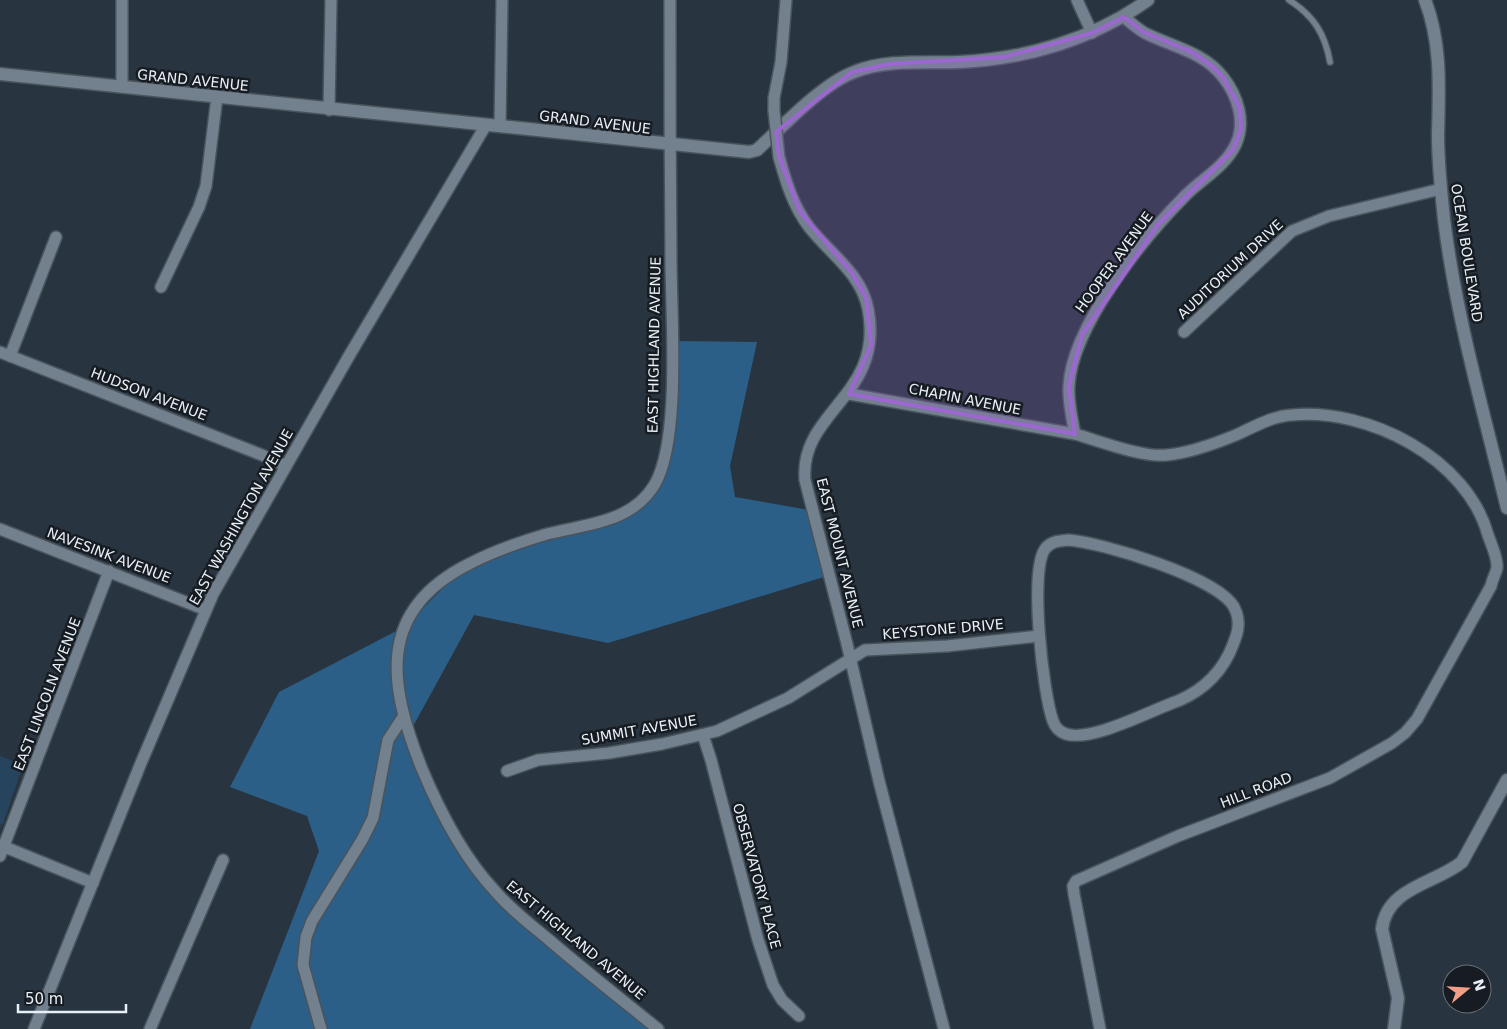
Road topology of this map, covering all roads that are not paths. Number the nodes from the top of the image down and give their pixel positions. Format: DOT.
graph roads {
  1 [pos="122,0"];
  2 [pos="331,0"];
  3 [pos="502,0"];
  4 [pos="670,0"];
  5 [pos="786,0"];
  6 [pos="1077,0"];
  7 [pos="1148,0"];
  8 [pos="1290,0"];
  9 [pos="1425,0"];
  10 [pos="1124,17"];
  11 [pos="1092,33"];
  12 [pos="1330,62"];
  13 [pos="0,74"];
  14 [pos="122,87"];
  15 [pos="217,97"];
  16 [pos="329,110"];
  17 [pos="486,125"];
  18 [pos="500,126"];
  19 [pos="670,146"];
  20 [pos="1441,189"];
  21 [pos="56,237"];
  22 [pos="161,287"];
  23 [pos="1184,332"];
  24 [pos="5,354"];
  25 [pos="849,394"];
  26 [pos="1075,434"];
  27 [pos="286,466"];
  28 [pos="1507,508"];
  29 [pos="0,529"];
  30 [pos="109,571"];
  31 [pos="206,610"];
  32 [pos="1040,636"];
  33 [pos="850,658"];
  34 [pos="404,717"];
  35 [pos="702,735"];
  36 [pos="506,771"];
  37 [pos="1507,780"];
  38 [pos="1,849"];
  39 [pos="223,860"];
  40 [pos="93,883"];
  41 [pos="799,1016"];
  42 [pos="34,1029"];
  43 [pos="150,1029"];
  44 [pos="321,1029"];
  45 [pos="658,1029"];
  46 [pos="944,1029"];
  47 [pos="1100,1029"];
  48 [pos="1394,1029"];
  1 -- 14 [label="street"];
  2 -- 16 [label="street"];
  3 -- 18 [label="street"];
  4 -- 19 [label="street, EAST HIGHLAND AVENUE"];
  5 -- 25 [label="street, EAST MOUNT AVENUE, bridge"];
  6 -- 11 [label="street"];
  7 -- 10 [label="street, GRAND AVENUE"];
  8 -- 12 [label="lane"];
  9 -- 20 [label="street, OCEAN BOULEVARD"];
  10 -- 11 [label="street, GRAND AVENUE"];
  10 -- 26 [label="street, HOOPER AVENUE"];
  11 -- 19 [label="street, GRAND AVENUE"];
  13 -- 14 [label="street, GRAND AVENUE"];
  14 -- 15 [label="street, GRAND AVENUE"];
  15 -- 16 [label="street, GRAND AVENUE"];
  15 -- 22 [label="street"];
  16 -- 17 [label="street, GRAND AVENUE"];
  17 -- 18 [label="street, GRAND AVENUE"];
  17 -- 27 [label="street, EAST WASHINGTON AVENUE"];
  18 -- 19 [label="street, GRAND AVENUE"];
  19 -- 34 [label="street, EAST HIGHLAND AVENUE"];
  20 -- 23 [label="street, AUDITORIUM DRIVE"];
  20 -- 28 [label="street, OCEAN BOULEVARD"];
  21 -- 24 [label="street"];
  24 -- 27 [label="street, HUDSON AVENUE"];
  25 -- 26 [label="street, CHAPIN AVENUE"];
  25 -- 33 [label="street, EAST MOUNT AVENUE"];
  26 -- 47 [label="street, HILL ROAD"];
  27 -- 31 [label="street, EAST WASHINGTON AVENUE"];
  29 -- 30 [label="street, NAVESINK AVENUE"];
  30 -- 31 [label="street, NAVESINK AVENUE"];
  30 -- 38 [label="street, EAST LINCOLN AVENUE"];
  31 -- 40 [label="street, EAST WASHINGTON AVENUE"];
  32 -- 32 [label="street"];
  32 -- 33 [label="street, KEYSTONE DRIVE"];
  33 -- 35 [label="street, SUMMIT AVENUE"];
  33 -- 46 [label="street, EAST MOUNT AVENUE"];
  34 -- 44 [label="street"];
  34 -- 45 [label="street, EAST HIGHLAND AVENUE"];
  35 -- 36 [label="street, SUMMIT AVENUE"];
  35 -- 41 [label="street, OBSERVATORY PLACE"];
  37 -- 48 [label="street"];
  38 -- 40 [label="street"];
  39 -- 43 [label="street"];
  40 -- 42 [label="street, EAST WASHINGTON AVENUE"];
}
